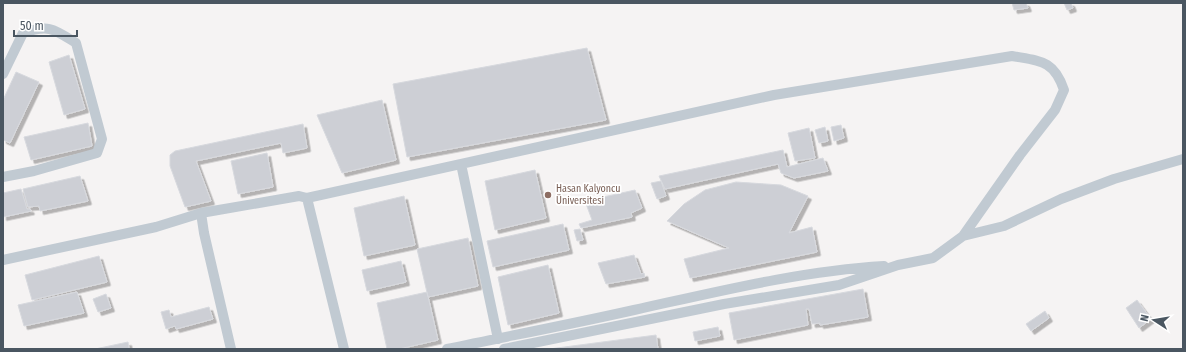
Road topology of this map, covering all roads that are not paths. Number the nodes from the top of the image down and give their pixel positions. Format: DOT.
graph roads {
  1 [pos="3,74"];
  2 [pos="1183,159"];
  3 [pos="461,164"];
  4 [pos="3,177"];
  5 [pos="307,198"];
  6 [pos="201,213"];
  7 [pos="963,236"];
  8 [pos="3,260"];
  9 [pos="898,265"];
  10 [pos="498,339"];
  11 [pos="231,349"];
  12 [pos="344,349"];
  13 [pos="447,349"];
  14 [pos="504,349"];
  1 -- 4 [label="street"];
  2 -- 7 [label="street"];
  3 -- 5 [label="street"];
  3 -- 7 [label="street"];
  3 -- 10 [label="street"];
  5 -- 6 [label="street"];
  5 -- 12 [label="street"];
  6 -- 8 [label="street"];
  6 -- 11 [label="street"];
  7 -- 9 [label="street"];
  9 -- 10 [label="street"];
  9 -- 14 [label="street"];
  10 -- 13 [label="street"];
}
